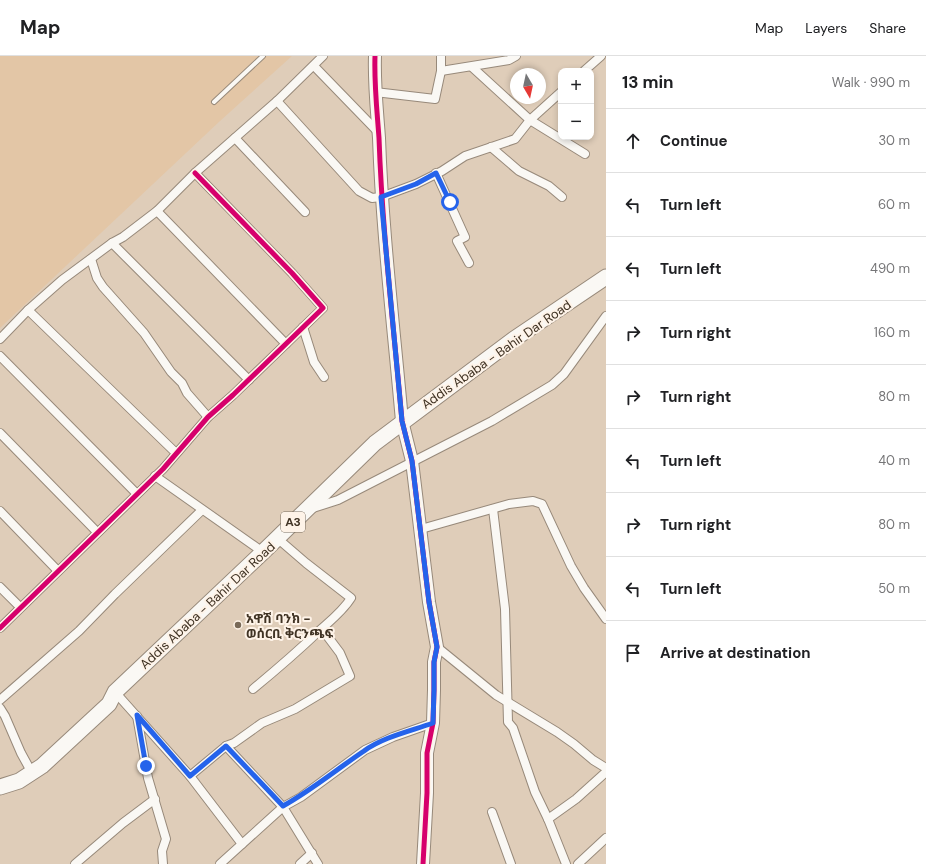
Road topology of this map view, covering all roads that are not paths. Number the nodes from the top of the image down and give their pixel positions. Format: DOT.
graph roads {
  1 [pos="263,56"];
  2 [pos="324,56"];
  3 [pos="375,56"];
  4 [pos="442,56"];
  5 [pos="516,56"];
  6 [pos="601,56"];
  7 [pos="493,60"];
  8 [pos="314,66"];
  9 [pos="472,67"];
  10 [pos="587,68"];
  11 [pos="441,71"];
  12 [pos="375,92"];
  13 [pos="558,95"];
  14 [pos="277,101"];
  15 [pos="214,102"];
  16 [pos="530,120"];
  17 [pos="378,132"];
  18 [pos="235,138"];
  19 [pos="491,147"];
  20 [pos="585,154"];
  21 [pos="195,173"];
  22 [pos="436,173"];
  23 [pos="381,197"];
  24 [pos="562,197"];
  25 [pos="157,212"];
  26 [pos="305,212"];
  27 [pos="112,243"];
  28 [pos="91,259"];
  29 [pos="469,263"];
  30 [pos="606,277"];
  31 [pos="28,310"];
  32 [pos="606,316"];
  33 [pos="303,327"];
  34 [pos="0,339"];
  35 [pos="286,344"];
  36 [pos="0,356"];
  37 [pos="324,378"];
  38 [pos="249,380"];
  39 [pos="208,417"];
  40 [pos="402,421"];
  41 [pos="0,433"];
  42 [pos="176,453"];
  43 [pos="412,461"];
  44 [pos="155,476"];
  45 [pos="136,494"];
  46 [pos="493,509"];
  47 [pos="202,510"];
  48 [pos="306,510"];
  49 [pos="0,511"];
  50 [pos="421,529"];
  51 [pos="97,532"];
  52 [pos="277,538"];
  53 [pos="263,552"];
  54 [pos="58,570"];
  55 [pos="0,587"];
  56 [pos="20,608"];
  57 [pos="606,619"];
  58 [pos="0,628"];
  59 [pos="322,629"];
  60 [pos="437,647"];
  61 [pos="253,689"];
  62 [pos="115,692"];
  63 [pos="0,700"];
  64 [pos="507,702"];
  65 [pos="0,708"];
  66 [pos="137,715"];
  67 [pos="433,723"];
  68 [pos="226,746"];
  69 [pos="606,768"];
  70 [pos="32,774"];
  71 [pos="190,776"];
  72 [pos="0,787"];
  73 [pos="155,799"];
  74 [pos="283,806"];
  75 [pos="492,812"];
  76 [pos="548,819"];
  77 [pos="606,838"];
  78 [pos="242,844"];
  79 [pos="312,853"];
  80 [pos="74,864"];
  81 [pos="163,864"];
  82 [pos="220,864"];
  83 [pos="300,864"];
  84 [pos="318,864"];
  85 [pos="424,864"];
  86 [pos="511,864"];
  87 [pos="566,864"];
  88 [pos="579,864"];
  1 -- 15 [label="lane"];
  2 -- 8 [label="street"];
  3 -- 12 [label="street"];
  4 -- 11 [label="street"];
  5 -- 7 [label="street"];
  6 -- 10 [label="street"];
  7 -- 9 [label="street"];
  8 -- 14 [label="street"];
  8 -- 17 [label="street"];
  9 -- 11 [label="street"];
  9 -- 16 [label="street"];
  11 -- 12 [label="street"];
  12 -- 17 [label="street"];
  13 -- 16 [label="street"];
  14 -- 18 [label="street"];
  14 -- 23 [label="street"];
  16 -- 19 [label="street"];
  16 -- 20 [label="street"];
  17 -- 23 [label="street"];
  18 -- 21 [label="street"];
  18 -- 26 [label="street"];
  19 -- 22 [label="street"];
  19 -- 24 [label="street"];
  21 -- 25 [label="street"];
  21 -- 33 [label="street"];
  22 -- 23 [label="street"];
  22 -- 29 [label="street"];
  23 -- 40 [label="street"];
  25 -- 27 [label="street"];
  25 -- 35 [label="street"];
  27 -- 28 [label="street"];
  27 -- 38 [label="street"];
  28 -- 31 [label="street"];
  28 -- 39 [label="street"];
  30 -- 40 [label="highway, Addis Ababa - Bahir Dar Road / A3"];
  31 -- 34 [label="street"];
  31 -- 42 [label="street"];
  32 -- 43 [label="street"];
  33 -- 35 [label="street"];
  33 -- 37 [label="street"];
  35 -- 38 [label="street"];
  36 -- 45 [label="street"];
  38 -- 39 [label="street"];
  39 -- 42 [label="street"];
  40 -- 43 [label="street"];
  40 -- 48 [label="highway, Addis Ababa - Bahir Dar Road / A3"];
  41 -- 51 [label="street"];
  42 -- 44 [label="street"];
  43 -- 48 [label="street"];
  43 -- 50 [label="street"];
  44 -- 45 [label="street"];
  44 -- 47 [label="street"];
  45 -- 51 [label="street"];
  46 -- 50 [label="street"];
  46 -- 57 [label="street"];
  46 -- 64 [label="street"];
  47 -- 53 [label="street"];
  47 -- 63 [label="street"];
  48 -- 52 [label="highway, Addis Ababa - Bahir Dar Road / A3"];
  49 -- 54 [label="street"];
  50 -- 60 [label="street"];
  51 -- 54 [label="street"];
  52 -- 53 [label="highway, Addis Ababa - Bahir Dar Road / A3"];
  52 -- 59 [label="street"];
  53 -- 62 [label="highway, Addis Ababa - Bahir Dar Road / A3"];
  54 -- 56 [label="street"];
  55 -- 56 [label="street"];
  56 -- 58 [label="street"];
  59 -- 61 [label="street"];
  59 -- 68 [label="street"];
  60 -- 64 [label="street"];
  60 -- 67 [label="street"];
  62 -- 66 [label="street"];
  62 -- 70 [label="highway, Addis Ababa - Bahir Dar Road / A3"];
  64 -- 69 [label="street"];
  64 -- 76 [label="street"];
  65 -- 70 [label="street"];
  66 -- 71 [label="street"];
  66 -- 73 [label="street"];
  67 -- 74 [label="street"];
  67 -- 85 [label="street"];
  68 -- 71 [label="street"];
  68 -- 74 [label="street"];
  69 -- 76 [label="street"];
  70 -- 72 [label="highway, Addis Ababa - Bahir Dar Road / A3"];
  71 -- 78 [label="street"];
  73 -- 80 [label="street"];
  73 -- 81 [label="street"];
  74 -- 78 [label="street"];
  74 -- 79 [label="street"];
  75 -- 86 [label="street"];
  76 -- 87 [label="street"];
  77 -- 88 [label="street"];
  78 -- 82 [label="street"];
  79 -- 83 [label="street"];
  79 -- 84 [label="street"];
}
